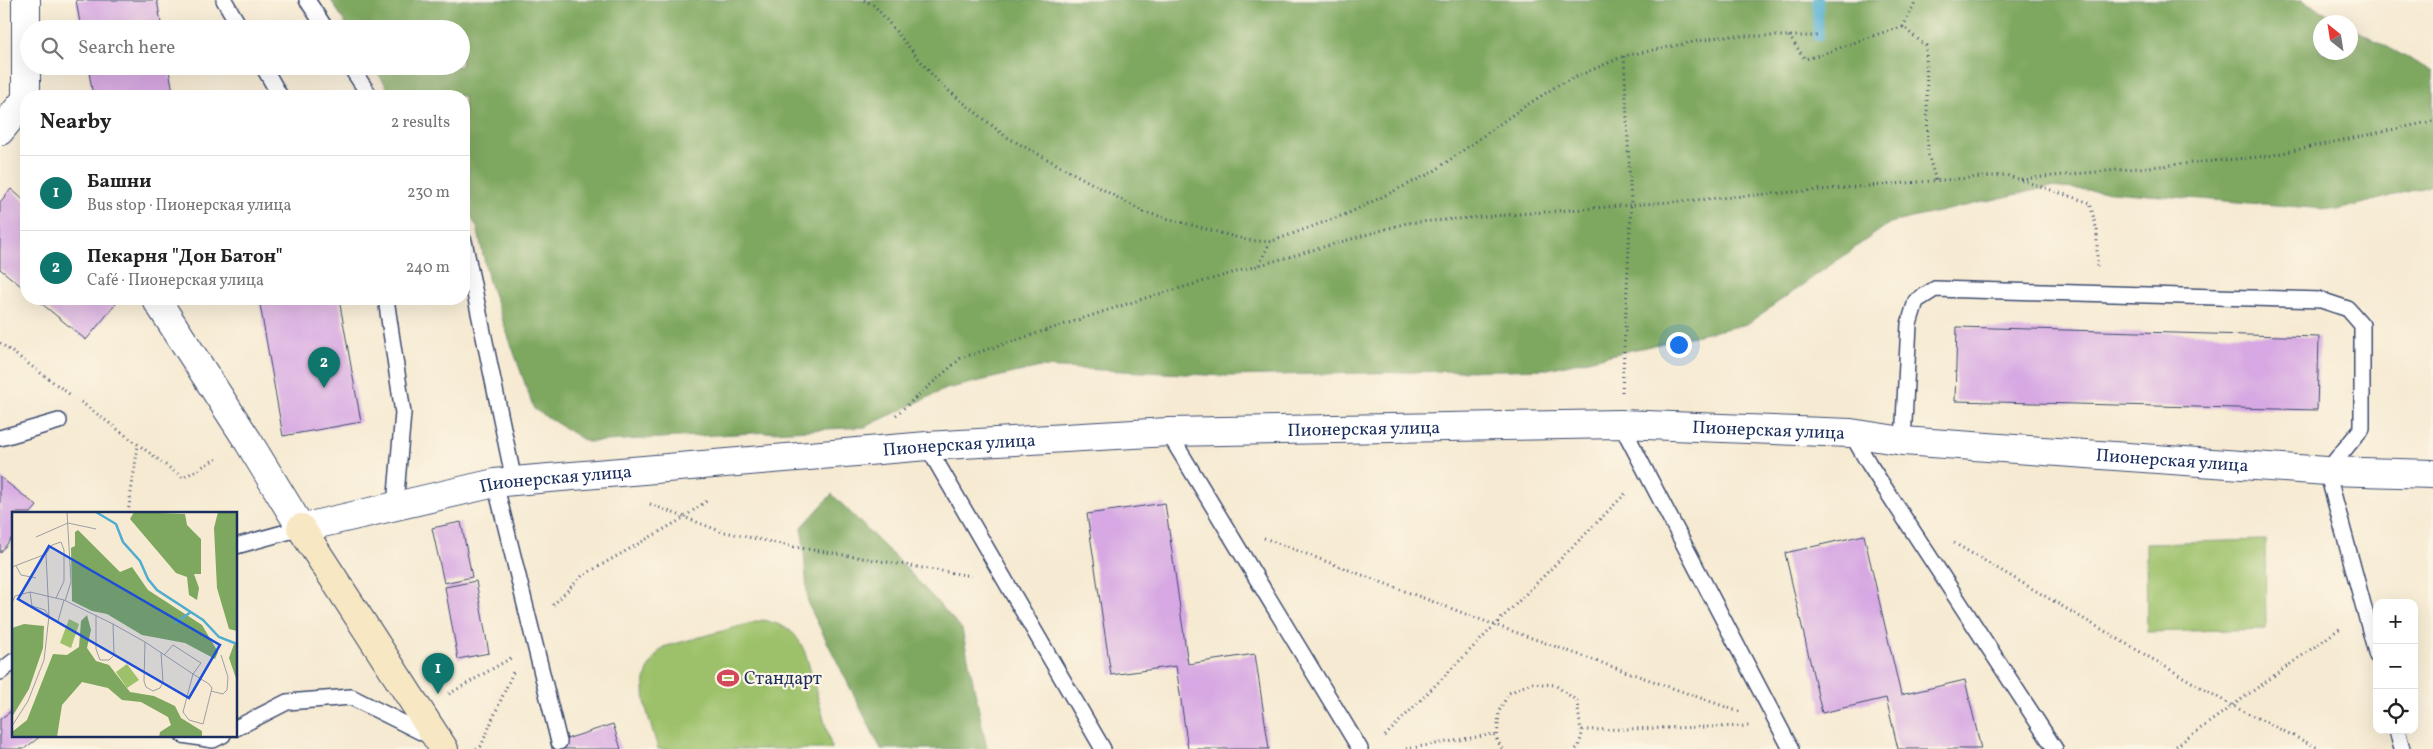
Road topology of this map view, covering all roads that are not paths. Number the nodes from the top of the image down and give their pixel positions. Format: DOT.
graph roads {
  1 [pos="26,0"];
  2 [pos="224,0"];
  3 [pos="307,0"];
  4 [pos="26,20"];
  5 [pos="236,20"];
  6 [pos="320,20"];
  7 [pos="26,75"];
  8 [pos="267,75"];
  9 [pos="356,75"];
  10 [pos="26,90"];
  11 [pos="276,90"];
  12 [pos="366,90"];
  13 [pos="20,106"];
  14 [pos="0,131"];
  15 [pos="470,276"];
  16 [pos="160,305"];
  17 [pos="387,305"];
  18 [pos="59,421"];
  19 [pos="1621,424"];
  20 [pos="1168,432"];
  21 [pos="1851,433"];
  22 [pos="0,438"];
  23 [pos="1903,441"];
  24 [pos="927,446"];
  25 [pos="2327,471"];
  26 [pos="2433,474"];
  27 [pos="505,482"];
  28 [pos="395,506"];
  29 [pos="301,528"];
  30 [pos="238,545"];
  31 [pos="2374,644"];
  32 [pos="12,663"];
  33 [pos="0,672"];
  34 [pos="238,727"];
  35 [pos="2398,734"];
  36 [pos="189,736"];
  37 [pos="221,736"];
  38 [pos="559,742"];
  39 [pos="442,745"];
  40 [pos="1103,749"];
  41 [pos="1360,749"];
  42 [pos="1791,749"];
  43 [pos="2055,749"];
  44 [pos="2402,749"];
  1 -- 4 [label="street"];
  2 -- 5 [label="lane"];
  3 -- 6 [label="lane"];
  7 -- 10 [label="street"];
  8 -- 11 [label="lane"];
  9 -- 12 [label="lane"];
  13 -- 14 [label="street"];
  15 -- 27 [label="lane"];
  16 -- 29 [label="street"];
  17 -- 28 [label="lane"];
  18 -- 22 [label="lane"];
  19 -- 20 [label="street, Пионерская улица"];
  19 -- 21 [label="street, Пионерская улица"];
  19 -- 42 [label="lane"];
  20 -- 24 [label="street, Пионерская улица"];
  20 -- 41 [label="lane"];
  21 -- 23 [label="street, Пионерская улица"];
  21 -- 43 [label="lane"];
  23 -- 25 [label="street, Пионерская улица"];
  23 -- 25 [label="lane"];
  24 -- 27 [label="street, Пионерская улица"];
  24 -- 40 [label="lane"];
  25 -- 26 [label="street, Пионерская улица"];
  25 -- 31 [label="lane"];
  27 -- 28 [label="street, Пионерская улица"];
  27 -- 38 [label="lane"];
  28 -- 29 [label="street, Пионерская улица"];
  29 -- 30 [label="lane"];
  29 -- 39 [label="street"];
  32 -- 33 [label="lane"];
  34 -- 39 [label="lane"];
  35 -- 44 [label="lane"];
  36 -- 37 [label="lane"];
}
